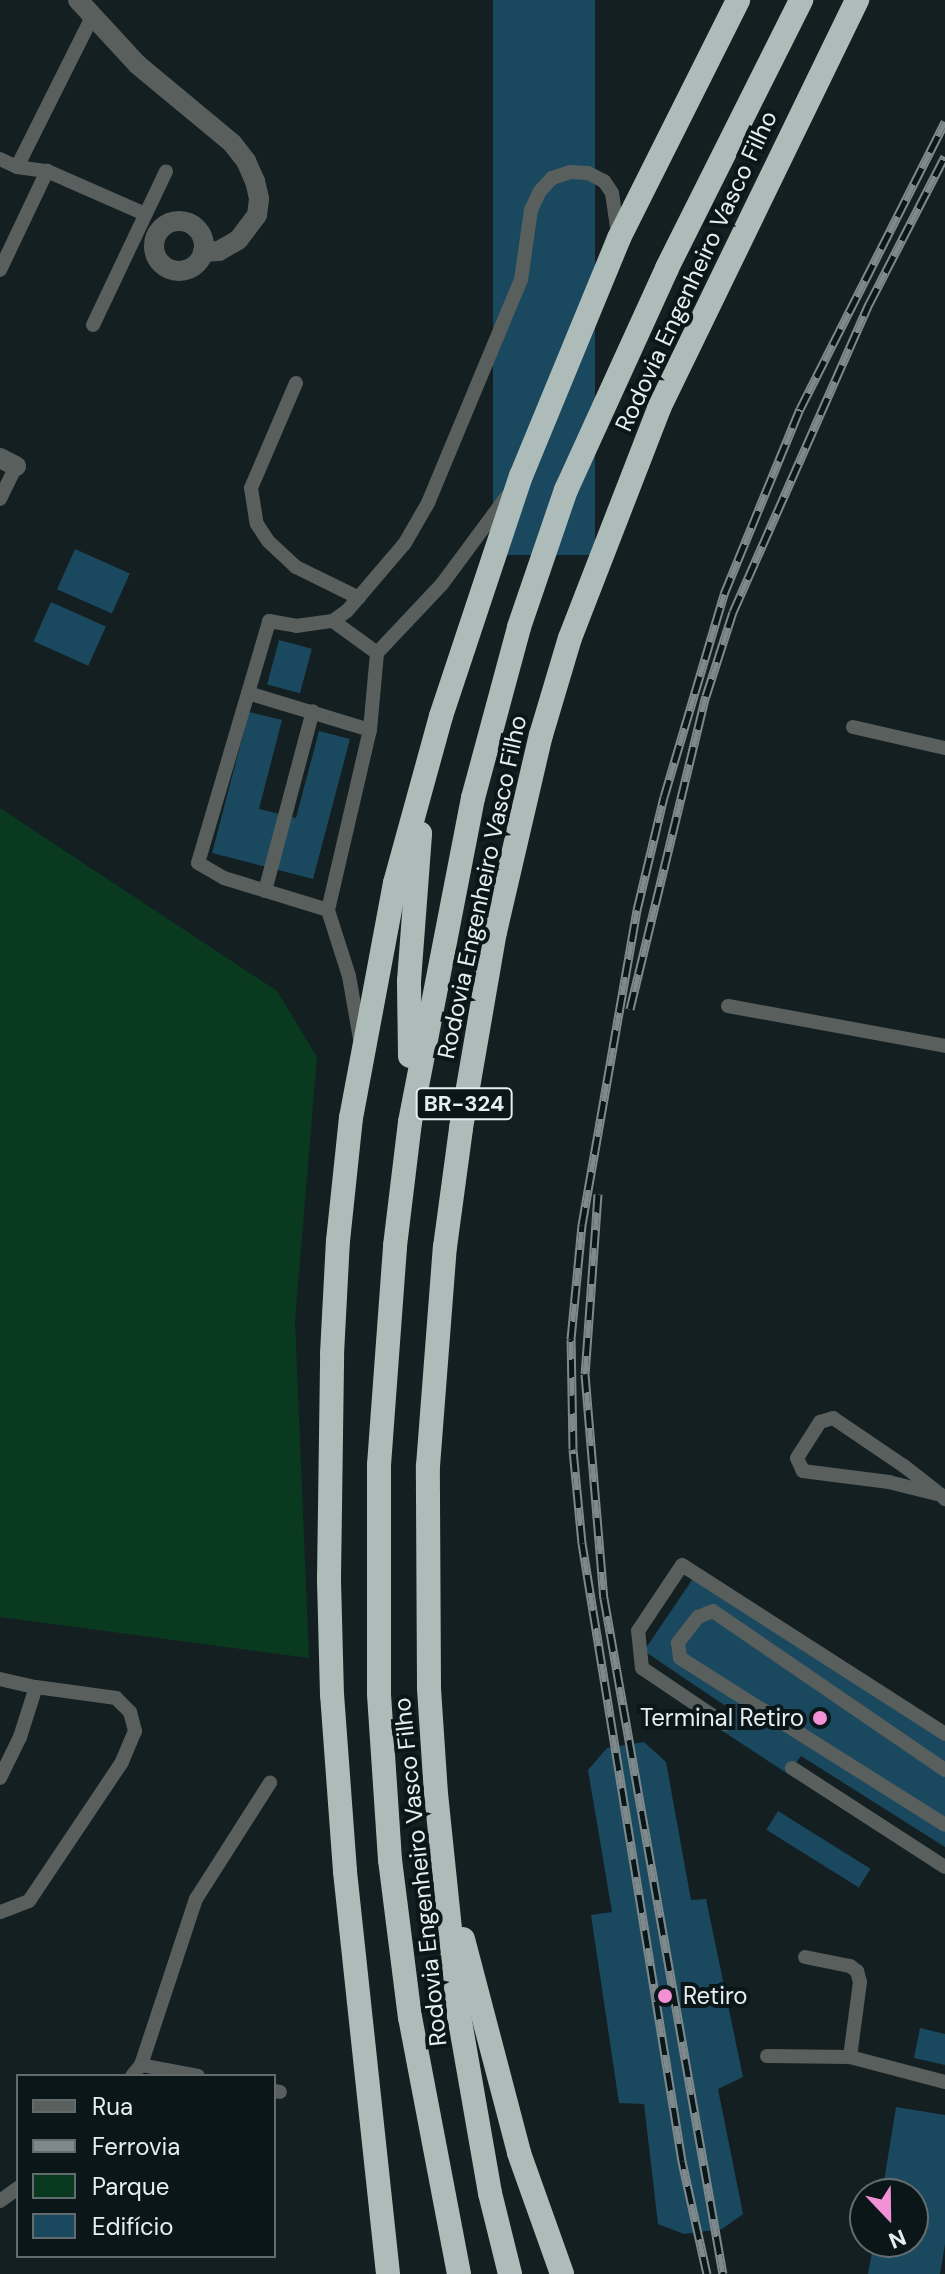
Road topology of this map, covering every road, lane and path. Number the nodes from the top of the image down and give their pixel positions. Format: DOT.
graph roads {
  1 [pos="78,0"];
  2 [pos="738,0"];
  3 [pos="801,0"];
  4 [pos="857,0"];
  5 [pos="93,15"];
  6 [pos="0,159"];
  7 [pos="17,167"];
  8 [pos="47,171"];
  9 [pos="166,171"];
  10 [pos="145,214"];
  11 [pos="619,238"];
  12 [pos="203,252"];
  13 [pos="0,270"];
  14 [pos="93,325"];
  15 [pos="296,383"];
  16 [pos="8,462"];
  17 [pos="521,476"];
  18 [pos="0,499"];
  19 [pos="359,598"];
  20 [pos="333,621"];
  21 [pos="377,653"];
  22 [pos="248,693"];
  23 [pos="313,711"];
  24 [pos="853,727"];
  25 [pos="370,730"];
  26 [pos="945,748"];
  27 [pos="423,779"];
  28 [pos="265,891"];
  29 [pos="328,910"];
  30 [pos="728,1006"];
  31 [pos="945,1046"];
  32 [pos="362,1051"];
  33 [pos="410,1122"];
  34 [pos="943,1497"];
  35 [pos="0,1679"];
  36 [pos="36,1687"];
  37 [pos="725,1724"];
  38 [pos="945,1734"];
  39 [pos="792,1768"];
  40 [pos="945,1770"];
  41 [pos="0,1778"];
  42 [pos="270,1783"];
  43 [pos="945,1825"];
  44 [pos="441,1854"];
  45 [pos="945,1867"];
  46 [pos="0,1912"];
  47 [pos="805,1957"];
  48 [pos="767,2056"];
  49 [pos="850,2057"];
  50 [pos="136,2070"];
  51 [pos="177,2074"];
  52 [pos="945,2082"];
  53 [pos="388,2274"];
  54 [pos="459,2274"];
  55 [pos="510,2274"];
  56 [pos="562,2274"];
  1 -- 5 [label="street"];
  2 -- 11 [label="highway"];
  3 -- 33 [label="highway, Rodovia Engenheiro Vasco Filho / BR-324"];
  4 -- 44 [label="highway, Rodovia Engenheiro Vasco Filho / BR-324"];
  5 -- 7 [label="lane"];
  5 -- 12 [label="street"];
  6 -- 7 [label="lane"];
  7 -- 8 [label="lane"];
  8 -- 10 [label="lane"];
  8 -- 13 [label="lane"];
  9 -- 10 [label="lane"];
  10 -- 14 [label="lane"];
  11 -- 17 [label="highway"];
  11 -- 19 [label="lane"];
  15 -- 19 [label="lane"];
  16 -- 18 [label="lane"];
  17 -- 21 [label="lane"];
  17 -- 27 [label="highway"];
  19 -- 20 [label="lane"];
  20 -- 21 [label="lane"];
  20 -- 22 [label="lane"];
  21 -- 25 [label="lane"];
  22 -- 23 [label="lane"];
  22 -- 28 [label="lane"];
  23 -- 25 [label="lane"];
  23 -- 28 [label="lane"];
  24 -- 26 [label="lane"];
  25 -- 29 [label="lane"];
  27 -- 32 [label="highway"];
  27 -- 33 [label="highway"];
  28 -- 29 [label="lane"];
  29 -- 32 [label="lane"];
  30 -- 31 [label="lane"];
  32 -- 53 [label="highway"];
  33 -- 54 [label="highway, Rodovia Engenheiro Vasco Filho / BR-324"];
  34 -- 34 [label="lane"];
  35 -- 36 [label="lane"];
  36 -- 41 [label="lane"];
  36 -- 46 [label="lane"];
  37 -- 38 [label="lane"];
  39 -- 45 [label="lane"];
  40 -- 43 [label="lane"];
  42 -- 50 [label="lane"];
  44 -- 55 [label="highway, Rodovia Engenheiro Vasco Filho / BR-324"];
  44 -- 56 [label="highway"];
  47 -- 49 [label="lane"];
  48 -- 49 [label="lane"];
  49 -- 52 [label="lane"];
  50 -- 51 [label="lane"];
}
